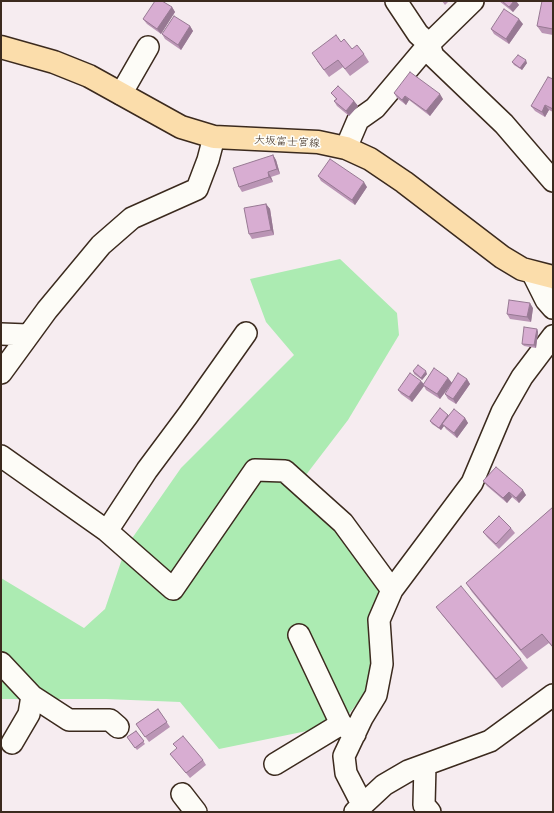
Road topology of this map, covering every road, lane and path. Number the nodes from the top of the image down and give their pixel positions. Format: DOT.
graph roads {
  1 [pos="396,1"];
  2 [pos="473,1"];
  3 [pos="429,44"];
  4 [pos="1,47"];
  5 [pos="148,47"];
  6 [pos="121,94"];
  7 [pos="214,138"];
  8 [pos="346,148"];
  9 [pos="553,181"];
  10 [pos="532,272"];
  11 [pos="553,277"];
  12 [pos="553,308"];
  13 [pos="246,333"];
  14 [pos="1,334"];
  15 [pos="28,335"];
  16 [pos="553,336"];
  17 [pos="1,373"];
  18 [pos="1,456"];
  19 [pos="107,531"];
  20 [pos="392,590"];
  21 [pos="299,635"];
  22 [pos="1,663"];
  23 [pos="553,695"];
  24 [pos="32,696"];
  25 [pos="118,727"];
  26 [pos="348,729"];
  27 [pos="12,744"];
  28 [pos="274,764"];
  29 [pos="425,764"];
  30 [pos="182,794"];
  31 [pos="358,808"];
  32 [pos="196,812"];
  33 [pos="430,812"];
  1 -- 3 [label="street"];
  2 -- 3 [label="street"];
  3 -- 8 [label="street"];
  3 -- 9 [label="street"];
  4 -- 6 [label="main road, 大坂富士宮線"];
  5 -- 6 [label="street"];
  6 -- 7 [label="main road, 大坂富士宮線"];
  7 -- 8 [label="main road, 大坂富士宮線"];
  7 -- 15 [label="street"];
  8 -- 10 [label="main road, 大坂富士宮線"];
  10 -- 11 [label="main road, 大坂富士宮線"];
  10 -- 12 [label="street"];
  13 -- 19 [label="street"];
  14 -- 15 [label="street"];
  15 -- 17 [label="street"];
  16 -- 20 [label="street"];
  18 -- 19 [label="street"];
  19 -- 20 [label="street"];
  20 -- 26 [label="street"];
  21 -- 26 [label="street"];
  22 -- 24 [label="street"];
  23 -- 29 [label="street"];
  24 -- 25 [label="street"];
  24 -- 27 [label="street"];
  26 -- 28 [label="street"];
  26 -- 31 [label="street"];
  29 -- 31 [label="street"];
  29 -- 33 [label="street"];
  30 -- 32 [label="street"];
}
